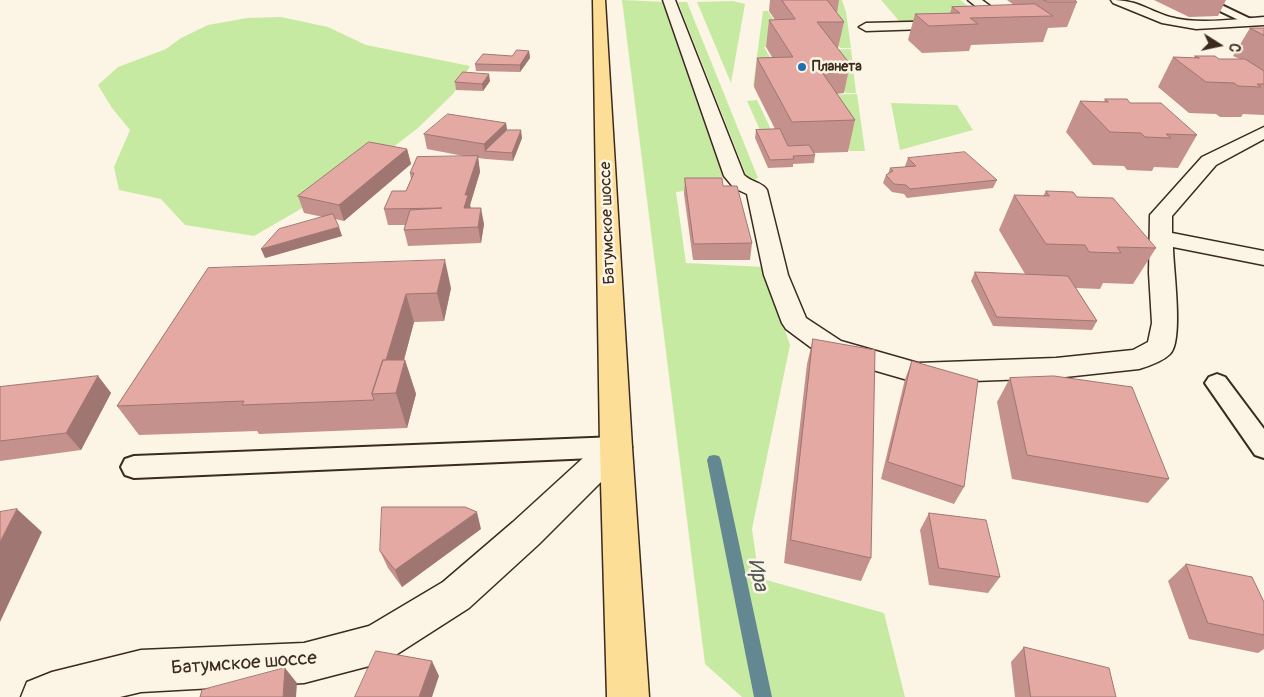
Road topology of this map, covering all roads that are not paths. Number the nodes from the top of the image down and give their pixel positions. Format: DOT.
graph roads {
  1 [pos="599,0"];
  2 [pos="669,0"];
  3 [pos="974,0"];
  4 [pos="1117,0"];
  5 [pos="1202,0"];
  6 [pos="1257,21"];
  7 [pos="986,23"];
  8 [pos="966,24"];
  9 [pos="866,28"];
  10 [pos="1264,132"];
  11 [pos="1160,237"];
  12 [pos="1264,258"];
  13 [pos="1217,383"];
  14 [pos="616,447"];
  15 [pos="1264,448"];
  16 [pos="134,467"];
  17 [pos="42,697"];
  18 [pos="628,697"];
  1 -- 14 [label="highway, Батумское шоссе"];
  2 -- 11 [label="street"];
  3 -- 7 [label="street"];
  4 -- 6 [label="street"];
  5 -- 6 [label="lane"];
  8 -- 9 [label="street"];
  10 -- 11 [label="street"];
  11 -- 12 [label="street"];
  13 -- 15 [label="lane"];
  14 -- 16 [label="lane"];
  14 -- 17 [label="street, Батумское шоссе"];
  14 -- 18 [label="highway, Батумское шоссе"];
}
